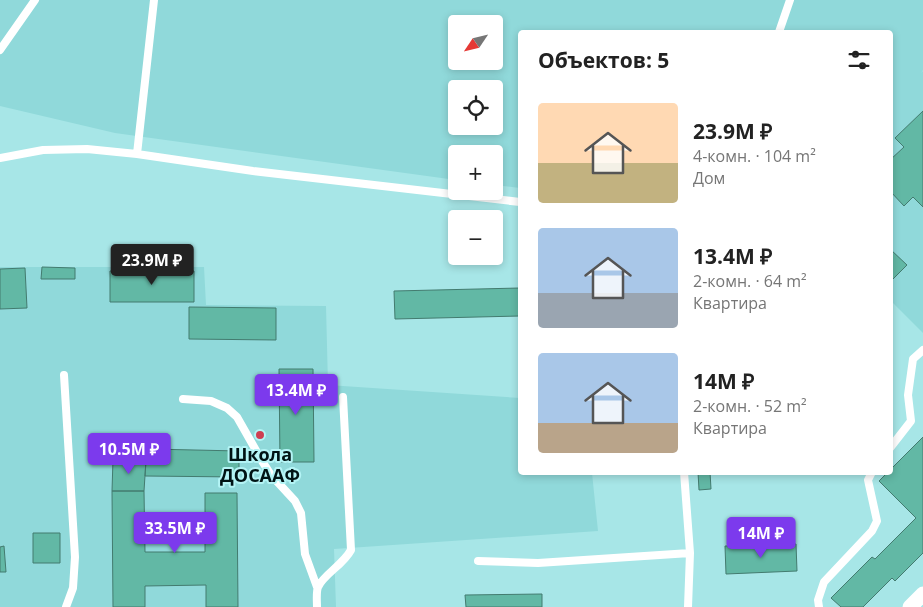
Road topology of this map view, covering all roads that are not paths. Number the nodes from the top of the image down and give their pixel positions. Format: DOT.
graph roads {
  1 [pos="35,0"];
  2 [pos="154,0"];
  3 [pos="790,0"];
  4 [pos="780,30"];
  5 [pos="0,50"];
  6 [pos="137,154"];
  7 [pos="0,158"];
  8 [pos="518,202"];
  9 [pos="923,350"];
  10 [pos="64,375"];
  11 [pos="343,397"];
  12 [pos="183,399"];
  13 [pos="893,444"];
  14 [pos="684,475"];
  15 [pos="870,475"];
  16 [pos="690,553"];
  17 [pos="478,561"];
  18 [pos="317,587"];
  19 [pos="923,594"];
  20 [pos="66,607"];
  21 [pos="318,607"];
  22 [pos="688,607"];
  23 [pos="819,607"];
  24 [pos="910,607"];
  1 -- 5 [label="lane"];
  2 -- 6 [label="lane"];
  3 -- 4 [label="lane"];
  6 -- 7 [label="lane"];
  6 -- 8 [label="lane"];
  9 -- 13 [label="lane"];
  10 -- 20 [label="lane"];
  11 -- 18 [label="lane"];
  12 -- 18 [label="lane"];
  14 -- 16 [label="lane"];
  15 -- 23 [label="lane"];
  16 -- 17 [label="lane"];
  16 -- 22 [label="lane"];
  18 -- 21 [label="lane"];
  19 -- 24 [label="street"];
}
